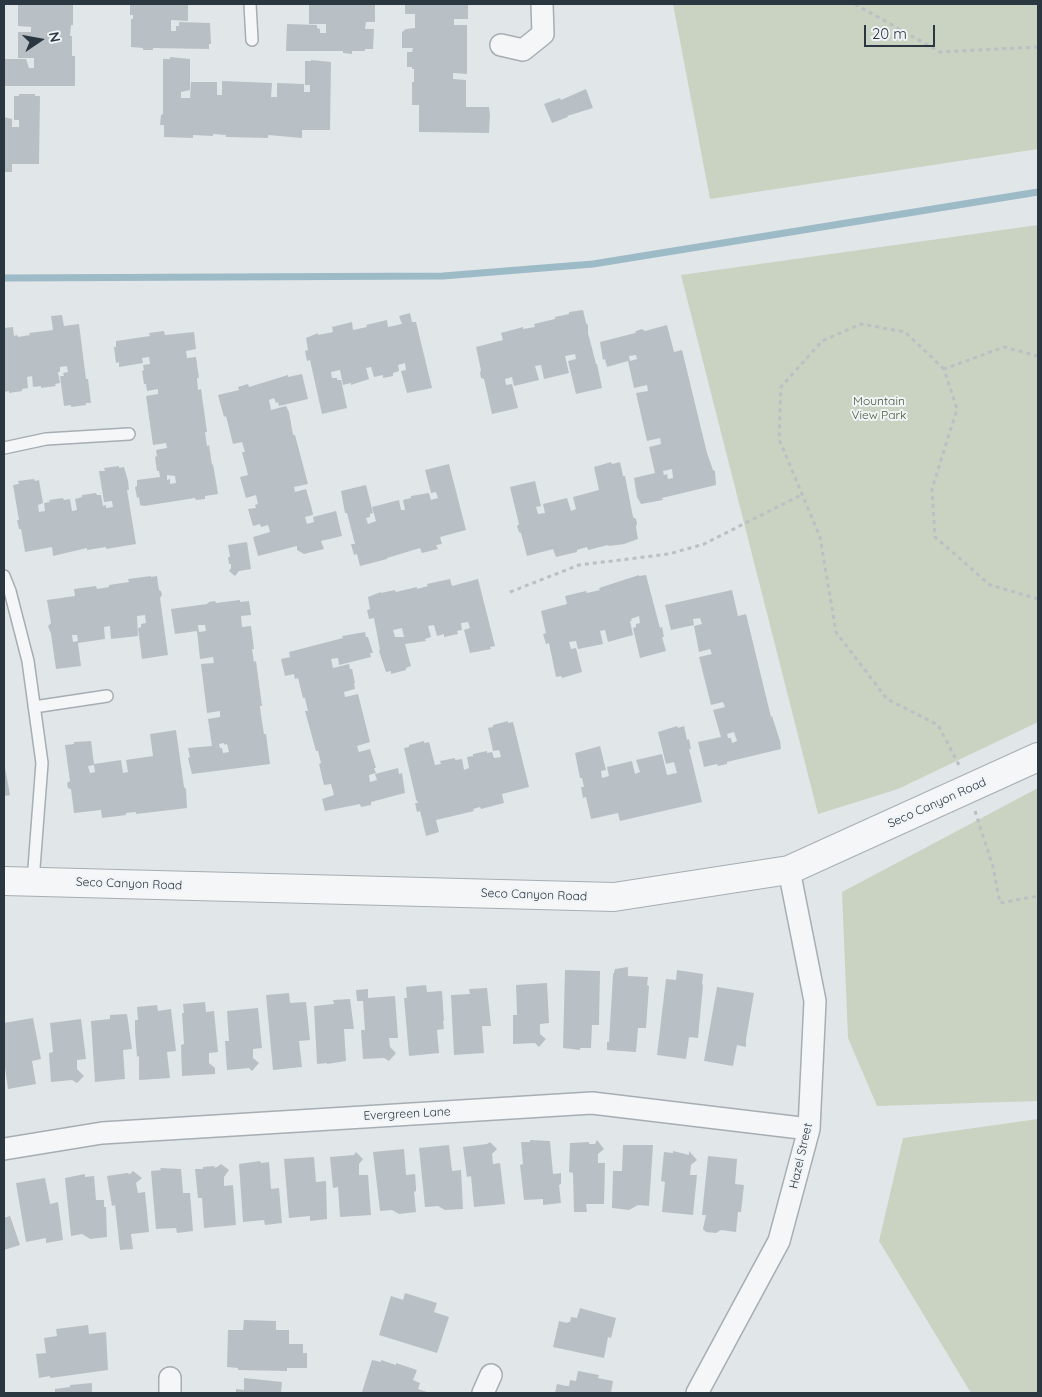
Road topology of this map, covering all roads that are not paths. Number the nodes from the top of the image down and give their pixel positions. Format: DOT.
graph roads {
  1 [pos="250,4"];
  2 [pos="542,4"];
  3 [pos="252,40"];
  4 [pos="501,45"];
  5 [pos="129,434"];
  6 [pos="4,448"];
  7 [pos="4,576"];
  8 [pos="107,696"];
  9 [pos="34,707"];
  10 [pos="1038,757"];
  11 [pos="788,870"];
  12 [pos="4,881"];
  13 [pos="32,881"];
  14 [pos="809,1129"];
  15 [pos="4,1149"];
  16 [pos="697,1393"];
  1 -- 3 [label="lane"];
  2 -- 4 [label="street"];
  5 -- 6 [label="lane"];
  7 -- 9 [label="lane"];
  8 -- 9 [label="lane"];
  9 -- 13 [label="lane"];
  10 -- 11 [label="street, Seco Canyon Road"];
  11 -- 13 [label="street, Seco Canyon Road"];
  11 -- 14 [label="street, Hazel Street"];
  12 -- 13 [label="street, Seco Canyon Road"];
  14 -- 15 [label="street, Evergreen Lane"];
  14 -- 16 [label="street, Hazel Street"];
}
